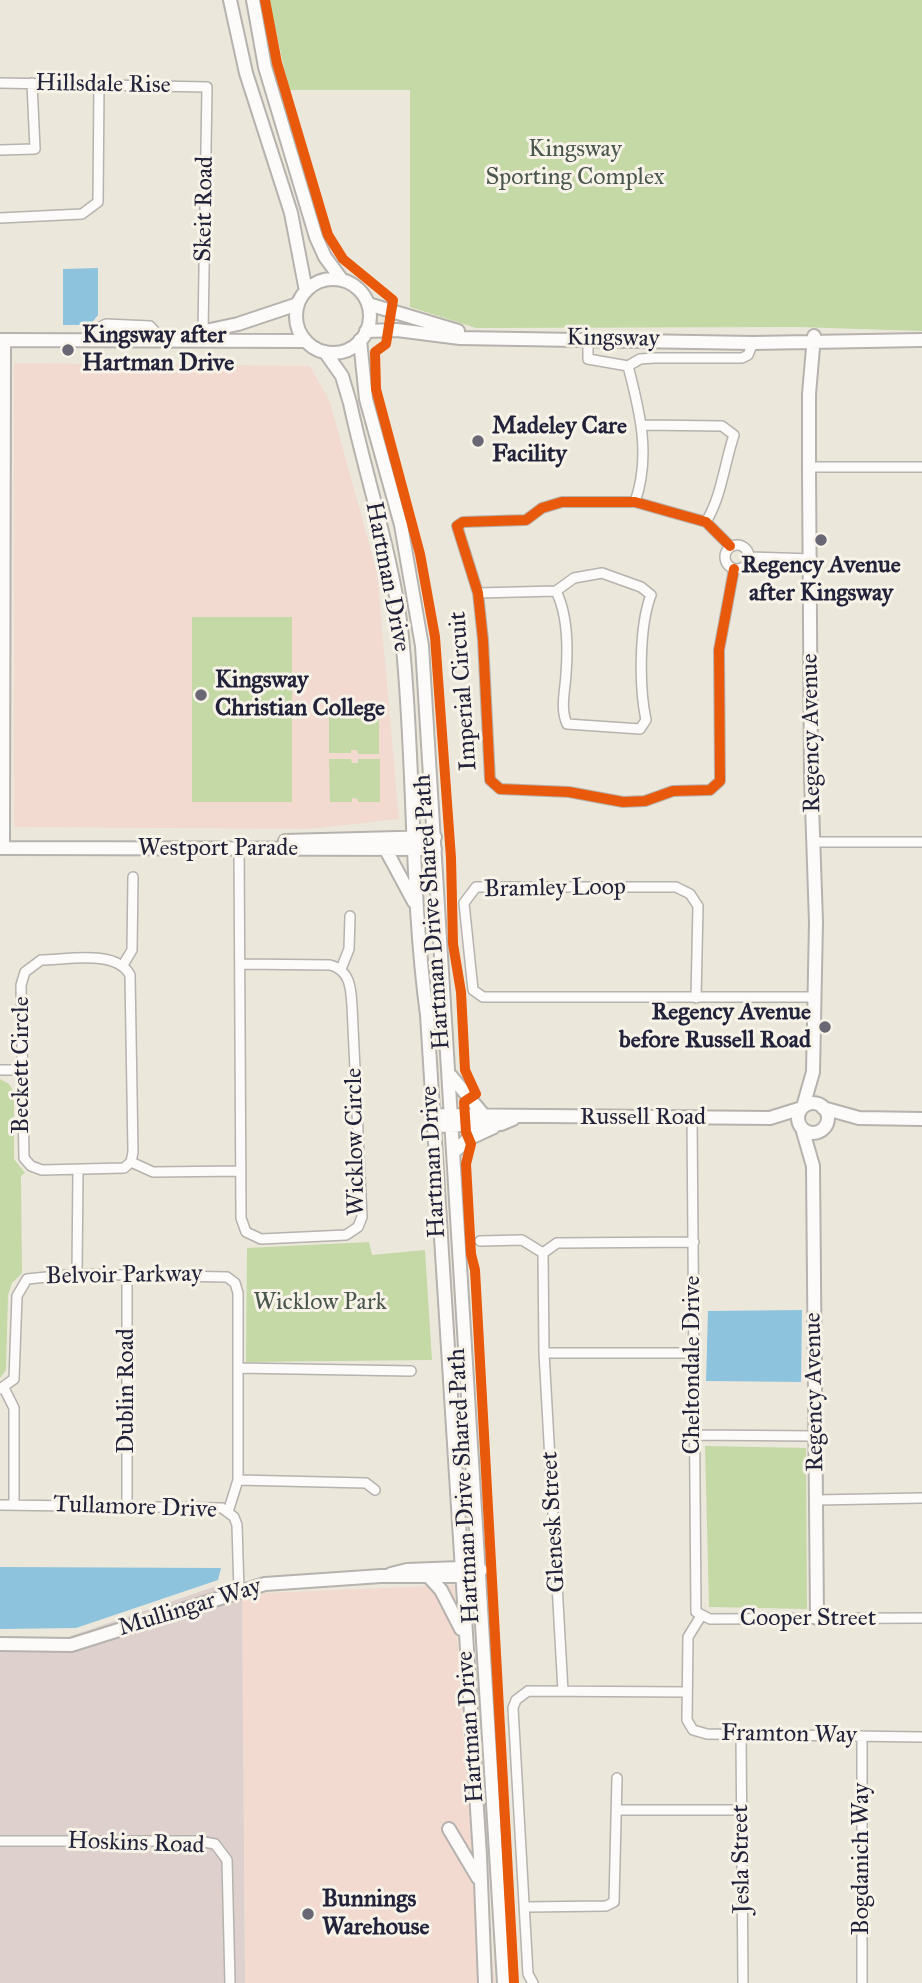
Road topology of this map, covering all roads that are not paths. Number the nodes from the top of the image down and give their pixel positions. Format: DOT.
graph roads {
  1 [pos="230,0"];
  2 [pos="253,0"];
  3 [pos="0,83"];
  4 [pos="32,83"];
  5 [pos="99,83"];
  6 [pos="207,87"];
  7 [pos="0,150"];
  8 [pos="0,218"];
  9 [pos="342,280"];
  10 [pos="306,291"];
  11 [pos="298,304"];
  12 [pos="368,304"];
  13 [pos="203,332"];
  14 [pos="363,335"];
  15 [pos="160,338"];
  16 [pos="488,338"];
  17 [pos="588,339"];
  18 [pos="809,339"];
  19 [pos="2,340"];
  20 [pos="922,340"];
  21 [pos="306,341"];
  22 [pos="738,341"];
  23 [pos="753,343"];
  24 [pos="325,352"];
  25 [pos="628,366"];
  26 [pos="643,425"];
  27 [pos="1,453"];
  28 [pos="809,467"];
  29 [pos="922,467"];
  30 [pos="635,502"];
  31 [pos="706,522"];
  32 [pos="730,546"];
  33 [pos="750,557"];
  34 [pos="811,559"];
  35 [pos="734,569"];
  36 [pos="556,591"];
  37 [pos="478,593"];
  38 [pos="814,842"];
  39 [pos="922,842"];
  40 [pos="414,843"];
  41 [pos="435,843"];
  42 [pos="1,844"];
  43 [pos="239,845"];
  44 [pos="386,850"];
  45 [pos="133,877"];
  46 [pos="416,906"];
  47 [pos="350,916"];
  48 [pos="241,964"];
  49 [pos="123,965"];
  50 [pos="341,969"];
  51 [pos="814,997"];
  52 [pos="696,998"];
  53 [pos="0,1070"];
  54 [pos="21,1070"];
  55 [pos="813,1072"];
  56 [pos="451,1076"];
  57 [pos="803,1107"];
  58 [pos="822,1107"];
  59 [pos="482,1114"];
  60 [pos="516,1118"];
  61 [pos="692,1118"];
  62 [pos="769,1118"];
  63 [pos="859,1118"];
  64 [pos="922,1119"];
  65 [pos="453,1120"];
  66 [pos="432,1121"];
  67 [pos="501,1124"];
  68 [pos="802,1127"];
  69 [pos="824,1128"];
  70 [pos="455,1151"];
  71 [pos="131,1163"];
  72 [pos="813,1166"];
  73 [pos="78,1170"];
  74 [pos="241,1171"];
  75 [pos="480,1241"];
  76 [pos="694,1242"];
  77 [pos="543,1253"];
  78 [pos="77,1274"];
  79 [pos="127,1275"];
  80 [pos="544,1353"];
  81 [pos="693,1353"];
  82 [pos="238,1368"];
  83 [pos="411,1371"];
  84 [pos="2,1389"];
  85 [pos="693,1436"];
  86 [pos="816,1436"];
  87 [pos="238,1480"];
  88 [pos="375,1490"];
  89 [pos="922,1499"];
  90 [pos="816,1500"];
  91 [pos="0,1505"];
  92 [pos="14,1505"];
  93 [pos="127,1506"];
  94 [pos="228,1512"];
  95 [pos="481,1570"];
  96 [pos="460,1572"];
  97 [pos="381,1577"];
  98 [pos="430,1578"];
  99 [pos="239,1592"];
  100 [pos="699,1614"];
  101 [pos="817,1618"];
  102 [pos="922,1618"];
  103 [pos="465,1636"];
  104 [pos="0,1644"];
  105 [pos="563,1691"];
  106 [pos="687,1692"];
  107 [pos="741,1734"];
  108 [pos="862,1736"];
  109 [pos="922,1737"];
  110 [pos="617,1778"];
  111 [pos="617,1810"];
  112 [pos="741,1810"];
  113 [pos="449,1829"];
  114 [pos="0,1841"];
  115 [pos="480,1881"];
  116 [pos="526,1907"];
  117 [pos="230,1983"];
  118 [pos="485,1983"];
  119 [pos="504,1983"];
  120 [pos="533,1983"];
  121 [pos="743,1983"];
  122 [pos="862,1983"];
  1 -- 10 [label="main road"];
  2 -- 9 [label="main road"];
  3 -- 4 [label="street, Hillsdale Rise"];
  4 -- 5 [label="street, Hillsdale Rise"];
  4 -- 7 [label="street"];
  5 -- 6 [label="street, Hillsdale Rise"];
  5 -- 8 [label="street"];
  6 -- 13 [label="street, Skeit Road"];
  9 -- 10 [label="main road"];
  9 -- 12 [label="main road"];
  10 -- 11 [label="main road"];
  11 -- 13 [label="main road"];
  11 -- 21 [label="main road"];
  12 -- 14 [label="main road"];
  12 -- 16 [label="main road, Kingsway"];
  13 -- 15 [label="main road"];
  14 -- 16 [label="main road, Kingsway"];
  14 -- 24 [label="main road"];
  14 -- 41 [label="main road, Hartman Drive"];
  15 -- 19 [label="main road"];
  15 -- 21 [label="main road"];
  16 -- 17 [label="main road, Kingsway"];
  17 -- 22 [label="main road, Kingsway"];
  17 -- 25 [label="street"];
  18 -- 20 [label="main road, Kingsway"];
  18 -- 22 [label="main road, Kingsway"];
  18 -- 23 [label="main road, Kingsway"];
  18 -- 28 [label="main road, Regency Avenue"];
  19 -- 27 [label="main road"];
  21 -- 24 [label="main road"];
  22 -- 23 [label="main road, Kingsway"];
  23 -- 25 [label="street"];
  24 -- 40 [label="main road, Hartman Drive"];
  25 -- 26 [label="street"];
  26 -- 30 [label="street"];
  26 -- 31 [label="street"];
  27 -- 42 [label="main road"];
  28 -- 29 [label="street"];
  28 -- 34 [label="main road, Regency Avenue"];
  30 -- 31 [label="street, Imperial Circuit"];
  30 -- 37 [label="street, Imperial Circuit"];
  31 -- 32 [label="street, Imperial Circuit"];
  32 -- 33 [label="street, Imperial Circuit"];
  32 -- 35 [label="street, Imperial Circuit"];
  33 -- 34 [label="street, Imperial Circuit"];
  33 -- 35 [label="street"];
  34 -- 38 [label="main road, Regency Avenue"];
  35 -- 37 [label="street, Imperial Circuit"];
  36 -- 36 [label="street"];
  36 -- 37 [label="street"];
  38 -- 39 [label="street"];
  38 -- 51 [label="main road, Regency Avenue"];
  40 -- 41 [label="main road, Westport Parade"];
  40 -- 43 [label="main road, Westport Parade"];
  40 -- 44 [label="main road, Westport Parade"];
  40 -- 46 [label="main road, Hartman Drive"];
  41 -- 56 [label="main road, Hartman Drive"];
  42 -- 43 [label="main road, Westport Parade"];
  43 -- 44 [label="main road, Westport Parade"];
  43 -- 48 [label="street, Wicklow Circle"];
  44 -- 46 [label="main road"];
  45 -- 49 [label="street"];
  46 -- 66 [label="main road, Hartman Drive"];
  47 -- 50 [label="street"];
  48 -- 50 [label="street"];
  48 -- 74 [label="street, Wicklow Circle"];
  49 -- 54 [label="street, Beckett Circle"];
  49 -- 71 [label="street"];
  50 -- 74 [label="street, Wicklow Circle"];
  51 -- 52 [label="street, Bramley Loop"];
  51 -- 55 [label="main road, Regency Avenue"];
  52 -- 52 [label="street, Bramley Loop"];
  53 -- 54 [label="street"];
  54 -- 73 [label="street, Beckett Circle"];
  55 -- 57 [label="main road, Regency Avenue"];
  55 -- 58 [label="main road, Regency Avenue"];
  56 -- 59 [label="main road"];
  56 -- 65 [label="main road, Hartman Drive"];
  57 -- 58 [label="main road"];
  57 -- 62 [label="main road, Russell Road"];
  57 -- 68 [label="main road"];
  58 -- 63 [label="main road"];
  58 -- 69 [label="main road"];
  59 -- 60 [label="main road, Russell Road"];
  59 -- 65 [label="main road, Russell Road"];
  60 -- 61 [label="main road, Russell Road"];
  60 -- 67 [label="main road, Russell Road"];
  61 -- 62 [label="main road, Russell Road"];
  61 -- 76 [label="street, Cheltondale Drive"];
  62 -- 68 [label="main road, Russell Road"];
  63 -- 64 [label="main road"];
  63 -- 69 [label="main road"];
  65 -- 66 [label="main road, Russell Road"];
  65 -- 67 [label="main road, Russell Road"];
  65 -- 70 [label="main road, Hartman Drive"];
  66 -- 96 [label="main road, Hartman Drive"];
  67 -- 70 [label="main road"];
  68 -- 69 [label="main road"];
  68 -- 72 [label="main road, Regency Avenue"];
  69 -- 72 [label="main road, Regency Avenue"];
  70 -- 95 [label="main road, Hartman Drive"];
  71 -- 73 [label="street, Beckett Circle"];
  71 -- 74 [label="street"];
  72 -- 86 [label="main road, Regency Avenue"];
  73 -- 78 [label="street"];
  75 -- 77 [label="street"];
  76 -- 77 [label="street"];
  76 -- 81 [label="street, Cheltondale Drive"];
  77 -- 80 [label="street, Glenesk Street"];
  78 -- 79 [label="street, Belvoir Parkway"];
  78 -- 84 [label="street, Belvoir Parkway"];
  79 -- 82 [label="street, Belvoir Parkway"];
  79 -- 93 [label="street, Dublin Road"];
  80 -- 81 [label="street"];
  80 -- 105 [label="street, Glenesk Street"];
  81 -- 85 [label="street, Cheltondale Drive"];
  82 -- 83 [label="street"];
  82 -- 87 [label="street, Belvoir Parkway"];
  84 -- 92 [label="street"];
  85 -- 86 [label="street"];
  85 -- 100 [label="street, Cheltondale Drive"];
  86 -- 90 [label="main road, Regency Avenue"];
  87 -- 88 [label="street"];
  87 -- 94 [label="street, Belvoir Parkway"];
  89 -- 90 [label="street"];
  90 -- 101 [label="main road, Regency Avenue"];
  91 -- 92 [label="street, Tullamore Drive"];
  92 -- 93 [label="street, Tullamore Drive"];
  93 -- 94 [label="street, Tullamore Drive"];
  94 -- 99 [label="street, Tullamore Drive"];
  95 -- 96 [label="main road, Mullingar Way"];
  95 -- 119 [label="main road, Hartman Drive"];
  96 -- 97 [label="main road, Mullingar Way"];
  96 -- 98 [label="main road, Mullingar Way"];
  96 -- 103 [label="main road, Hartman Drive"];
  97 -- 98 [label="main road, Mullingar Way"];
  97 -- 99 [label="main road, Mullingar Way"];
  98 -- 103 [label="main road"];
  99 -- 104 [label="main road, Mullingar Way"];
  100 -- 101 [label="street, Cooper Street"];
  100 -- 106 [label="street, Framton Way"];
  101 -- 102 [label="street, Cooper Street"];
  103 -- 115 [label="main road, Hartman Drive"];
  105 -- 106 [label="street"];
  105 -- 116 [label="street"];
  106 -- 107 [label="street, Framton Way"];
  107 -- 108 [label="street, Framton Way"];
  107 -- 112 [label="street, Jesla Street"];
  108 -- 109 [label="street, Framton Way"];
  108 -- 122 [label="street, Bogdanich Way"];
  110 -- 111 [label="street"];
  111 -- 112 [label="street"];
  111 -- 116 [label="street"];
  112 -- 121 [label="street, Jesla Street"];
  113 -- 115 [label="main road"];
  114 -- 117 [label="street, Hoskins Road"];
  115 -- 118 [label="main road, Hartman Drive"];
  116 -- 120 [label="street"];
}
